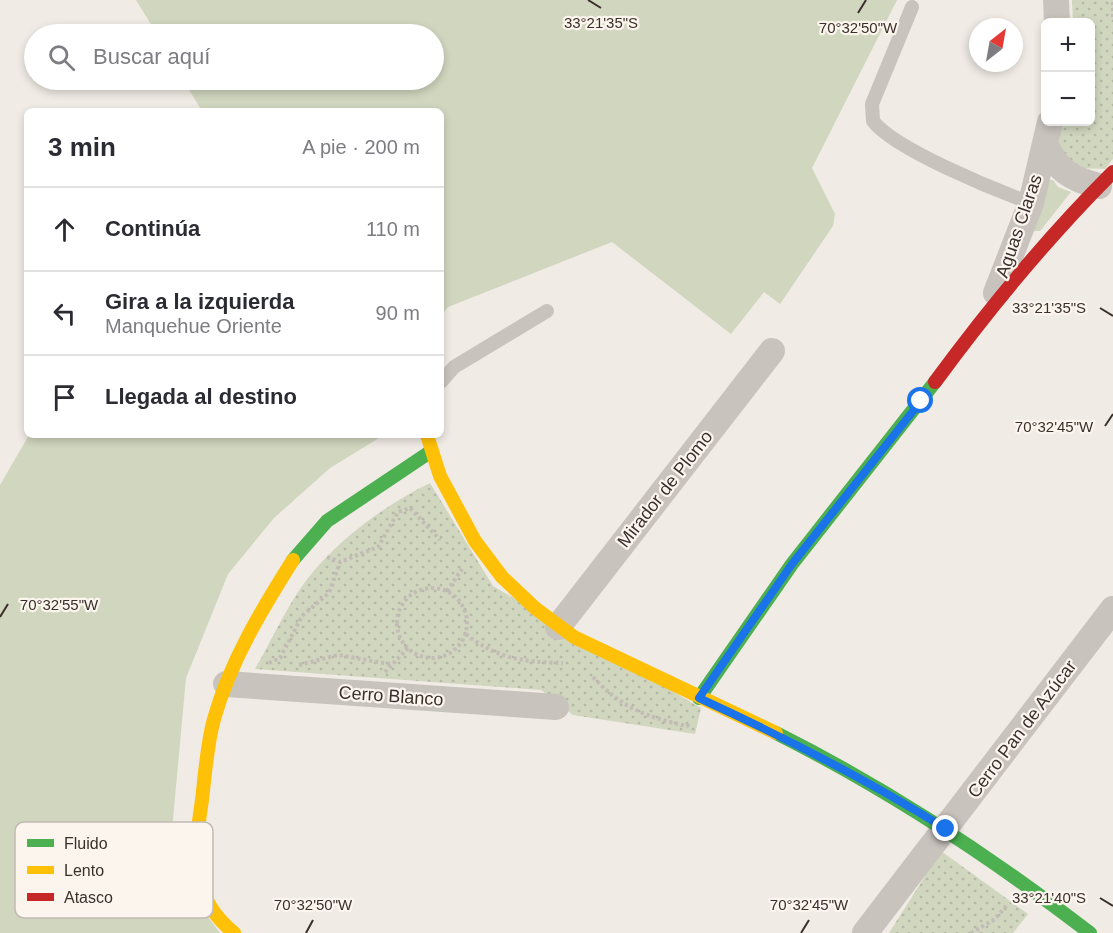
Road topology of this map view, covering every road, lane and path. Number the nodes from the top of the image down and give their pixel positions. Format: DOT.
graph roads {
  1 [pos="1056,0"];
  2 [pos="1113,2"];
  3 [pos="912,7"];
  4 [pos="1113,17"];
  5 [pos="1058,18"];
  6 [pos="1047,133"];
  7 [pos="1106,179"];
  8 [pos="1031,203"];
  9 [pos="990,307"];
  10 [pos="547,310"];
  11 [pos="772,351"];
  12 [pos="444,378"];
  13 [pos="428,438"];
  14 [pos="430,453"];
  15 [pos="446,546"];
  16 [pos="456,562"];
  17 [pos="461,571"];
  18 [pos="1113,609"];
  19 [pos="558,627"];
  20 [pos="466,634"];
  21 [pos="280,658"];
  22 [pos="286,662"];
  23 [pos="390,664"];
  24 [pos="572,664"];
  25 [pos="293,666"];
  26 [pos="262,667"];
  27 [pos="587,672"];
  28 [pos="225,684"];
  29 [pos="699,698"];
  30 [pos="556,707"];
  31 [pos="201,822"];
  32 [pos="946,829"];
  33 [pos="1026,884"];
  34 [pos="213,912"];
  35 [pos="234,933"];
  36 [pos="865,933"];
  37 [pos="971,933"];
  38 [pos="1090,933"];
  1 -- 5 [label="street"];
  2 -- 4 [label="path"];
  3 -- 8 [label="lane"];
  6 -- 7 [label="street, Aguas Claras"];
  6 -- 8 [label="street, Aguas Claras"];
  7 -- 9 [label="street"];
  8 -- 9 [label="street, Aguas Claras"];
  9 -- 29 [label="street"];
  10 -- 12 [label="lane"];
  11 -- 19 [label="street, Mirador de Plomo"];
  13 -- 14 [label="street"];
  14 -- 19 [label="street"];
  14 -- 28 [label="street"];
  15 -- 21 [label="path"];
  16 -- 17 [label="path"];
  18 -- 32 [label="street, Cerro Pan de Azúcar"];
  19 -- 29 [label="street"];
  20 -- 20 [label="path"];
  20 -- 24 [label="path"];
  21 -- 22 [label="path"];
  21 -- 26 [label="path"];
  23 -- 25 [label="path"];
  27 -- 29 [label="path"];
  28 -- 30 [label="street, Cerro Blanco"];
  28 -- 31 [label="street"];
  29 -- 32 [label="street"];
  32 -- 33 [label="street"];
  32 -- 36 [label="street, Cerro Pan de Azúcar"];
  33 -- 37 [label="path"];
  33 -- 38 [label="street"];
  34 -- 35 [label="street"];
}
